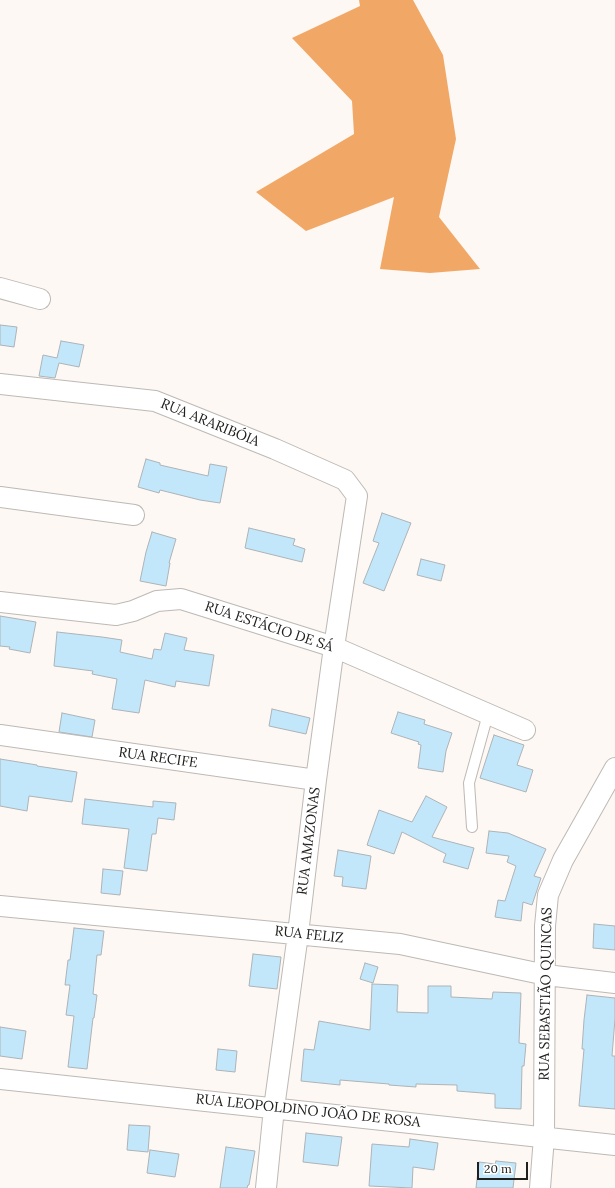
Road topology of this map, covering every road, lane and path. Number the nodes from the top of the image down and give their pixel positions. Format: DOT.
graph roads {
  1 [pos="0,288"];
  2 [pos="40,299"];
  3 [pos="1,388"];
  4 [pos="0,496"];
  5 [pos="357,496"];
  6 [pos="134,515"];
  7 [pos="0,602"];
  8 [pos="334,647"];
  9 [pos="488,714"];
  10 [pos="525,730"];
  11 [pos="0,735"];
  12 [pos="615,768"];
  13 [pos="316,780"];
  14 [pos="472,827"];
  15 [pos="0,906"];
  16 [pos="298,934"];
  17 [pos="546,976"];
  18 [pos="615,983"];
  19 [pos="0,1079"];
  20 [pos="274,1108"];
  21 [pos="544,1137"];
  22 [pos="615,1144"];
  23 [pos="266,1188"];
  24 [pos="540,1188"];
  1 -- 2 [label="street"];
  3 -- 5 [label="street, RUA ARARIBÓIA"];
  4 -- 6 [label="street"];
  5 -- 8 [label="street, RUA AMAZONAS"];
  7 -- 8 [label="street, RUA ESTÁCIO DE SÁ"];
  8 -- 9 [label="street, RUA ESTÁCIO DE SÁ"];
  8 -- 13 [label="street, RUA AMAZONAS"];
  9 -- 10 [label="street, RUA ESTÁCIO DE SÁ"];
  9 -- 14 [label="lane"];
  11 -- 13 [label="street, RUA RECIFE"];
  12 -- 17 [label="street, RUA SEBASTIÃO QUINCAS"];
  13 -- 16 [label="street, RUA AMAZONAS"];
  15 -- 16 [label="street, RUA FELIZ"];
  16 -- 17 [label="street, RUA FELIZ"];
  16 -- 20 [label="street, RUA AMAZONAS"];
  17 -- 18 [label="street, RUA FELIZ"];
  17 -- 21 [label="street, RUA SEBASTIÃO QUINCAS"];
  19 -- 20 [label="street, RUA LEOPOLDINO JOÃO DE ROSA"];
  20 -- 21 [label="street, RUA LEOPOLDINO JOÃO DE ROSA"];
  20 -- 23 [label="street, RUA AMAZONAS"];
  21 -- 22 [label="street, RUA LEOPOLDINO JOÃO DE ROSA"];
  21 -- 24 [label="street, RUA SEBASTIÃO QUINCAS"];
}
